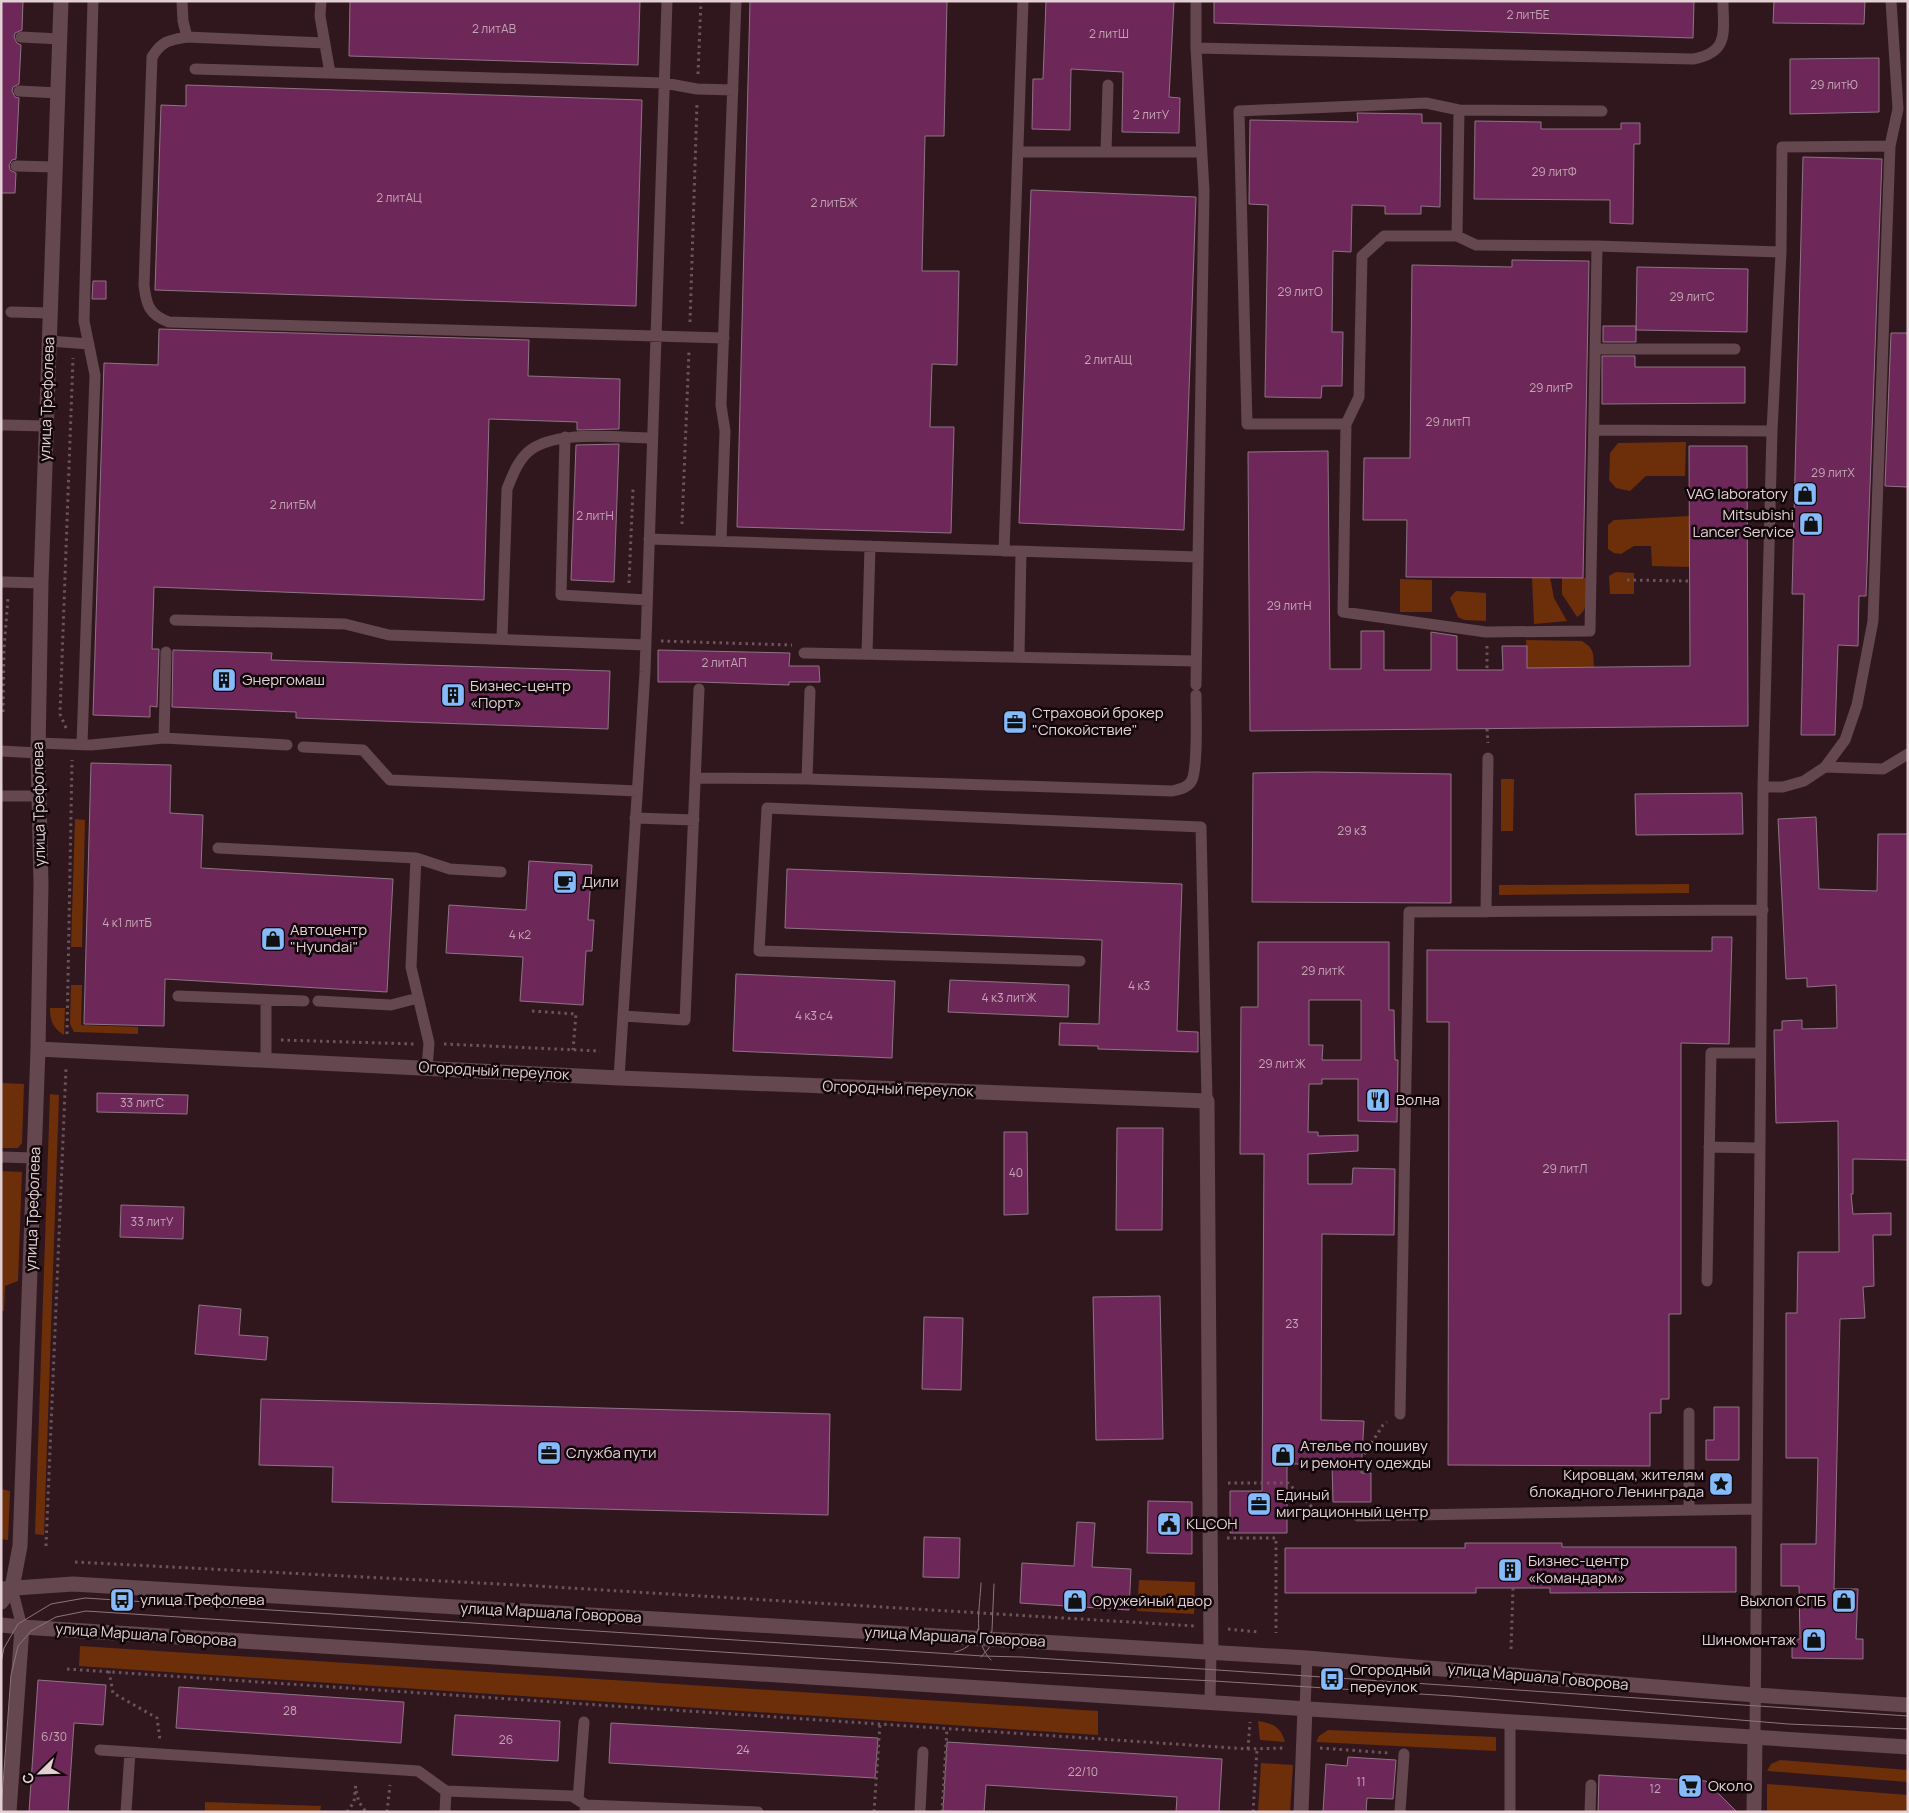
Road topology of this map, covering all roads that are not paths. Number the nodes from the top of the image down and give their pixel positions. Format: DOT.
graph roads {
  1 [pos="61,1"];
  2 [pos="94,1"];
  3 [pos="182,1"];
  4 [pos="321,1"];
  5 [pos="668,1"];
  6 [pos="736,1"];
  7 [pos="1023,1"];
  8 [pos="1196,1"];
  9 [pos="1723,1"];
  10 [pos="1891,1"];
  11 [pos="21,37"];
  12 [pos="186,37"];
  13 [pos="60,39"];
  14 [pos="325,42"];
  15 [pos="1196,48"];
  16 [pos="195,69"];
  17 [pos="330,73"];
  18 [pos="664,84"];
  19 [pos="1108,85"];
  20 [pos="733,90"];
  21 [pos="19,91"];
  22 [pos="58,93"];
  23 [pos="1459,110"];
  24 [pos="1602,111"];
  25 [pos="1890,146"];
  26 [pos="1018,152"];
  27 [pos="1106,152"];
  28 [pos="1201,152"];
  29 [pos="16,166"];
  30 [pos="55,167"];
  31 [pos="1456,236"];
  32 [pos="1597,246"];
  33 [pos="1781,252"];
  34 [pos="11,312"];
  35 [pos="50,313"];
  36 [pos="656,336"];
  37 [pos="724,338"];
  38 [pos="49,341"];
  39 [pos="89,344"];
  40 [pos="1596,349"];
  41 [pos="1735,349"];
  42 [pos="1346,424"];
  43 [pos="3,425"];
  44 [pos="46,426"];
  45 [pos="1595,430"];
  46 [pos="1772,431"];
  47 [pos="566,437"];
  48 [pos="652,438"];
  49 [pos="649,539"];
  50 [pos="721,541"];
  51 [pos="870,546"];
  52 [pos="1004,551"];
  53 [pos="1021,551"];
  54 [pos="1198,557"];
  55 [pos="6,582"];
  56 [pos="41,583"];
  57 [pos="647,600"];
  58 [pos="175,620"];
  59 [pos="502,639"];
  60 [pos="646,642"];
  61 [pos="166,652"];
  62 [pos="804,653"];
  63 [pos="867,654"];
  64 [pos="1019,657"];
  65 [pos="1196,661"];
  66 [pos="699,689"];
  67 [pos="810,691"];
  68 [pos="164,738"];
  69 [pos="77,744"];
  70 [pos="287,745"];
  71 [pos="303,747"];
  72 [pos="38,748"];
  73 [pos="1,751"];
  74 [pos="1908,754"];
  75 [pos="1488,758"];
  76 [pos="1825,767"];
  77 [pos="696,778"];
  78 [pos="806,779"];
  79 [pos="1764,787"];
  80 [pos="637,791"];
  81 [pos="1,796"];
  82 [pos="39,796"];
  83 [pos="635,818"];
  84 [pos="694,820"];
  85 [pos="218,848"];
  86 [pos="416,858"];
  87 [pos="501,872"];
  88 [pos="1763,910"];
  89 [pos="1486,912"];
  90 [pos="1080,961"];
  91 [pos="178,996"];
  92 [pos="418,998"];
  93 [pos="266,1000"];
  94 [pos="304,1001"];
  95 [pos="318,1001"];
  96 [pos="623,1016"];
  97 [pos="38,1049"];
  98 [pos="1762,1053"];
  99 [pos="266,1060"];
  100 [pos="427,1068"];
  101 [pos="619,1078"];
  102 [pos="1207,1101"];
  103 [pos="1709,1147"];
  104 [pos="1760,1148"];
  105 [pos="1,1157"];
  106 [pos="35,1158"];
  107 [pos="1707,1281"];
  108 [pos="1689,1413"];
  109 [pos="1400,1414"];
  110 [pos="1689,1509"];
  111 [pos="1756,1509"];
  112 [pos="1358,1516"];
  113 [pos="7,1588"];
  114 [pos="1,1602"];
  115 [pos="1,1625"];
  116 [pos="22,1627"];
  117 [pos="1211,1653"];
  118 [pos="1307,1658"];
  119 [pos="1755,1695"];
  120 [pos="1210,1702"];
  121 [pos="1908,1705"];
  122 [pos="1305,1708"];
  123 [pos="584,1722"];
  124 [pos="1510,1722"];
  125 [pos="1755,1737"];
  126 [pos="1908,1747"];
  127 [pos="100,1750"];
  128 [pos="130,1752"];
  129 [pos="923,1752"];
  130 [pos="1404,1754"];
  131 [pos="1591,1785"];
  132 [pos="446,1791"];
  133 [pos="583,1806"];
  134 [pos="9,1812"];
  135 [pos="126,1812"];
  136 [pos="446,1812"];
  137 [pos="758,1812"];
  138 [pos="920,1812"];
  139 [pos="1301,1812"];
  140 [pos="1400,1812"];
  141 [pos="1510,1812"];
  142 [pos="1590,1812"];
  143 [pos="1754,1812"];
  1 -- 13 [label="main road, улица Трефолева"];
  2 -- 39 [label="lane"];
  3 -- 12 [label="lane"];
  4 -- 14 [label="lane"];
  5 -- 18 [label="lane"];
  6 -- 20 [label="lane"];
  7 -- 26 [label="lane"];
  8 -- 15 [label="lane"];
  9 -- 15 [label="lane"];
  10 -- 25 [label="lane"];
  11 -- 13 [label="lane"];
  12 -- 14 [label="lane"];
  12 -- 36 [label="lane"];
  13 -- 22 [label="main road, улица Трефолева"];
  14 -- 17 [label="lane"];
  15 -- 28 [label="lane"];
  16 -- 17 [label="lane"];
  17 -- 18 [label="lane"];
  18 -- 20 [label="lane"];
  18 -- 36 [label="lane"];
  19 -- 27 [label="lane"];
  20 -- 37 [label="lane"];
  21 -- 22 [label="lane"];
  22 -- 30 [label="main road, улица Трефолева"];
  23 -- 24 [label="lane"];
  23 -- 31 [label="lane"];
  23 -- 42 [label="lane"];
  25 -- 33 [label="lane"];
  25 -- 76 [label="lane"];
  26 -- 27 [label="lane"];
  26 -- 52 [label="lane"];
  27 -- 28 [label="lane"];
  28 -- 54 [label="lane"];
  29 -- 30 [label="lane"];
  30 -- 35 [label="main road, улица Трефолева"];
  31 -- 32 [label="lane"];
  31 -- 42 [label="lane"];
  32 -- 33 [label="lane"];
  32 -- 40 [label="lane"];
  33 -- 46 [label="lane"];
  34 -- 35 [label="lane"];
  35 -- 38 [label="main road, улица Трефолева"];
  36 -- 37 [label="lane"];
  36 -- 48 [label="lane"];
  37 -- 50 [label="lane"];
  38 -- 39 [label="lane"];
  38 -- 44 [label="main road, улица Трефолева"];
  39 -- 69 [label="lane"];
  40 -- 41 [label="lane"];
  40 -- 45 [label="lane"];
  42 -- 45 [label="lane"];
  43 -- 44 [label="lane"];
  44 -- 56 [label="main road, улица Трефолева"];
  45 -- 46 [label="lane"];
  46 -- 79 [label="lane"];
  47 -- 48 [label="lane"];
  47 -- 57 [label="lane"];
  47 -- 59 [label="lane"];
  48 -- 49 [label="lane"];
  49 -- 50 [label="lane"];
  49 -- 57 [label="lane"];
  50 -- 51 [label="lane"];
  51 -- 52 [label="lane"];
  51 -- 63 [label="lane"];
  52 -- 53 [label="lane"];
  53 -- 54 [label="lane"];
  53 -- 64 [label="lane"];
  54 -- 65 [label="lane"];
  55 -- 56 [label="lane"];
  56 -- 72 [label="main road, улица Трефолева"];
  57 -- 60 [label="lane"];
  58 -- 59 [label="lane"];
  59 -- 60 [label="lane"];
  60 -- 80 [label="lane"];
  61 -- 68 [label="lane"];
  62 -- 63 [label="lane"];
  63 -- 64 [label="lane"];
  64 -- 65 [label="lane"];
  65 -- 78 [label="lane"];
  66 -- 77 [label="lane"];
  67 -- 78 [label="lane"];
  68 -- 69 [label="lane"];
  68 -- 70 [label="lane"];
  69 -- 72 [label="lane"];
  71 -- 80 [label="lane"];
  72 -- 73 [label="lane"];
  72 -- 82 [label="main road, улица Трефолева"];
  74 -- 76 [label="lane"];
  75 -- 89 [label="lane"];
  76 -- 79 [label="lane"];
  77 -- 78 [label="lane"];
  77 -- 84 [label="lane"];
  79 -- 88 [label="lane"];
  80 -- 83 [label="lane"];
  81 -- 82 [label="lane"];
  82 -- 97 [label="main road, улица Трефолева"];
  83 -- 84 [label="lane"];
  83 -- 96 [label="lane"];
  84 -- 96 [label="lane"];
  85 -- 86 [label="lane"];
  86 -- 87 [label="lane"];
  86 -- 92 [label="lane"];
  88 -- 89 [label="lane"];
  88 -- 98 [label="lane"];
  89 -- 109 [label="lane"];
  90 -- 102 [label="lane"];
  91 -- 93 [label="lane"];
  92 -- 95 [label="lane"];
  92 -- 100 [label="lane"];
  93 -- 94 [label="lane"];
  93 -- 99 [label="lane"];
  96 -- 101 [label="lane"];
  97 -- 99 [label="main road, Огородный переулок"];
  97 -- 106 [label="main road, улица Трефолева"];
  98 -- 103 [label="lane"];
  98 -- 104 [label="lane"];
  99 -- 100 [label="main road, Огородный переулок"];
  100 -- 101 [label="main road, Огородный переулок"];
  101 -- 102 [label="main road, Огородный переулок"];
  102 -- 117 [label="main road"];
  103 -- 104 [label="lane"];
  103 -- 107 [label="lane"];
  104 -- 111 [label="lane"];
  105 -- 106 [label="lane"];
  106 -- 113 [label="main road, улица Трефолева"];
  108 -- 110 [label="lane"];
  110 -- 111 [label="lane"];
  110 -- 112 [label="lane"];
  111 -- 119 [label="lane"];
  113 -- 114 [label="main road, улица Трефолева"];
  113 -- 116 [label="lane"];
  113 -- 117 [label="main road, улица Маршала Говорова"];
  115 -- 116 [label="main road, улица Маршала Говорова"];
  116 -- 120 [label="main road, улица Маршала Говорова"];
  116 -- 134 [label="main road"];
  117 -- 118 [label="main road, улица Маршала Говорова"];
  117 -- 120 [label="lane"];
  118 -- 119 [label="main road, улица Маршала Говорова"];
  118 -- 122 [label="lane"];
  119 -- 121 [label="main road, улица Маршала Говорова"];
  119 -- 125 [label="lane"];
  120 -- 122 [label="main road, улица Маршала Говорова"];
  122 -- 124 [label="main road, улица Маршала Говорова"];
  122 -- 139 [label="main road"];
  123 -- 133 [label="lane"];
  124 -- 125 [label="main road, улица Маршала Говорова"];
  124 -- 141 [label="lane"];
  125 -- 126 [label="main road, улица Маршала Говорова"];
  125 -- 143 [label="main road"];
  127 -- 128 [label="lane"];
  128 -- 132 [label="lane"];
  128 -- 135 [label="lane"];
  129 -- 138 [label="lane"];
  130 -- 140 [label="lane"];
  131 -- 142 [label="lane"];
  132 -- 133 [label="lane"];
  132 -- 136 [label="lane"];
  133 -- 137 [label="lane"];
}
